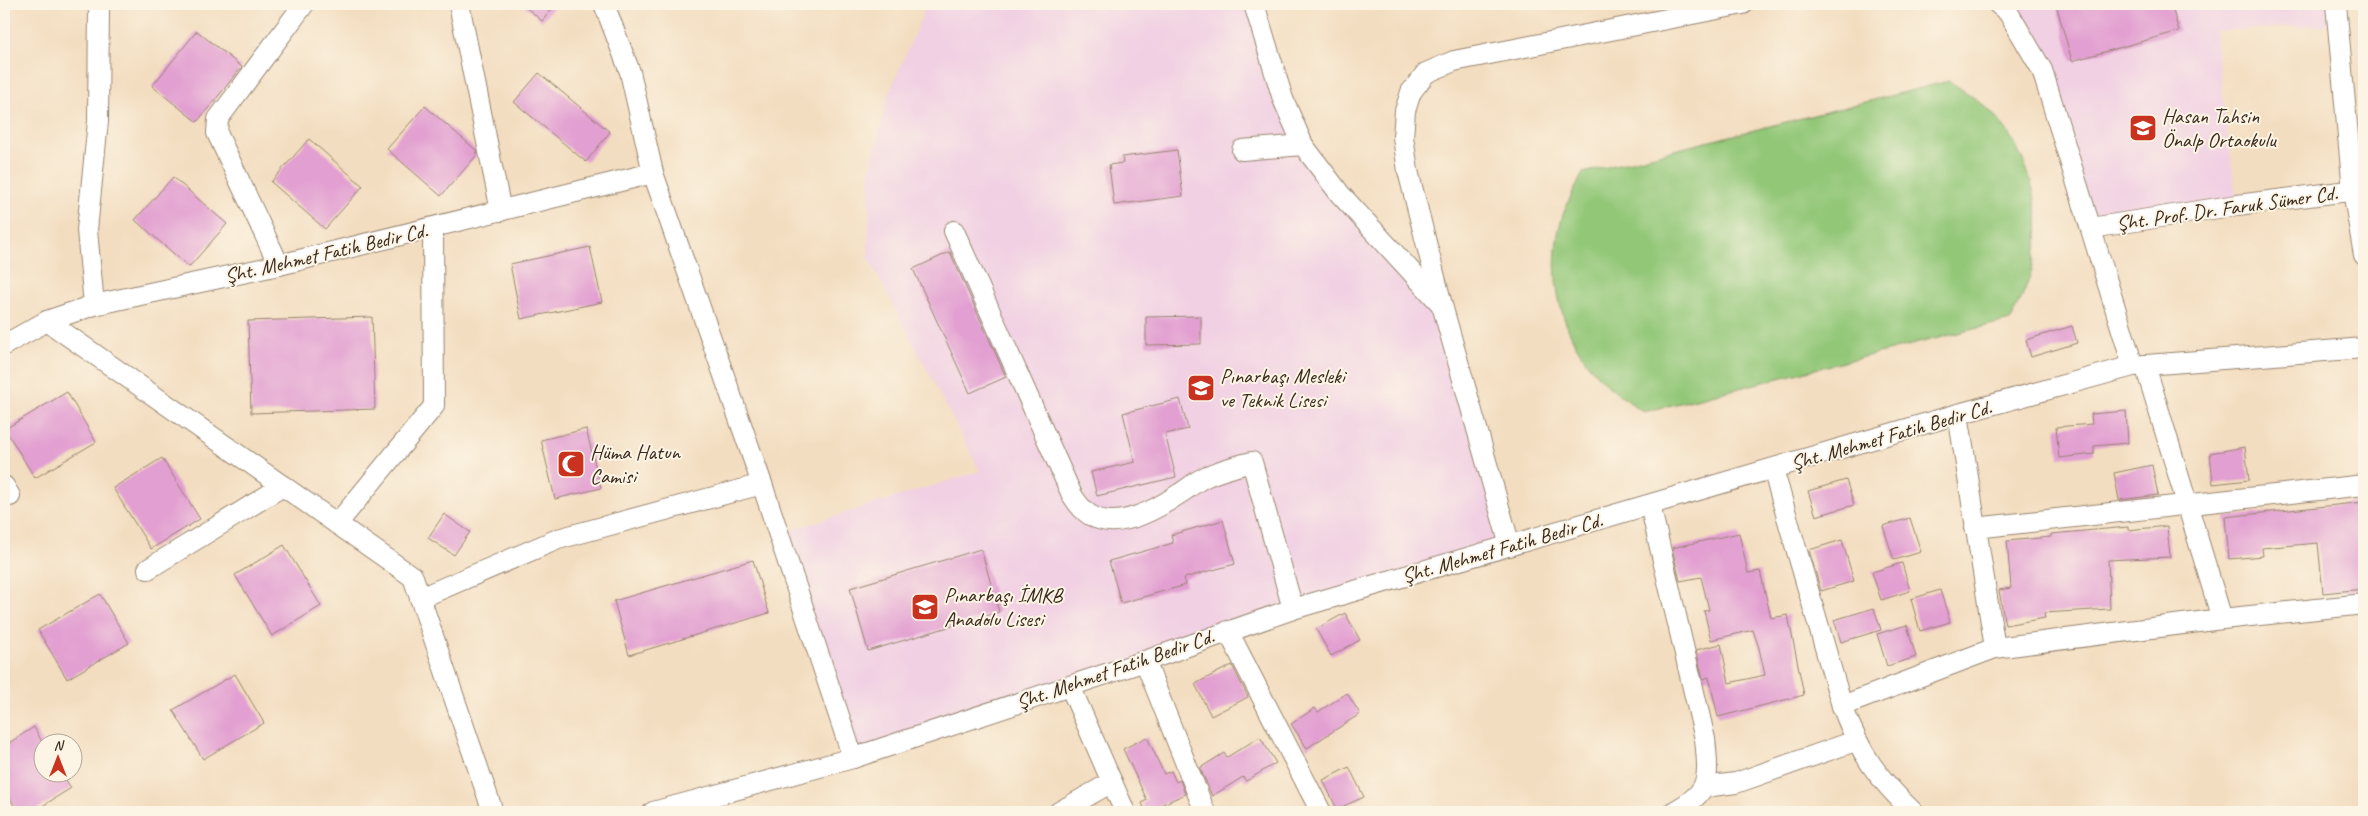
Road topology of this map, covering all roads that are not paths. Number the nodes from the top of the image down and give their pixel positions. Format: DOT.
graph roads {
  1 [pos="99,4"];
  2 [pos="304,4"];
  3 [pos="459,4"];
  4 [pos="604,4"];
  5 [pos="1254,4"];
  6 [pos="1743,4"];
  7 [pos="1998,4"];
  8 [pos="2336,4"];
  9 [pos="1303,145"];
  10 [pos="1242,150"];
  11 [pos="653,173"];
  12 [pos="2359,190"];
  13 [pos="500,211"];
  14 [pos="433,228"];
  15 [pos="2091,228"];
  16 [pos="954,231"];
  17 [pos="2364,255"];
  18 [pos="279,265"];
  19 [pos="94,305"];
  20 [pos="1442,305"];
  21 [pos="47,321"];
  22 [pos="4,345"];
  23 [pos="2364,348"];
  24 [pos="2139,366"];
  25 [pos="1958,414"];
  26 [pos="1772,469"];
  27 [pos="762,484"];
  28 [pos="2364,485"];
  29 [pos="283,486"];
  30 [pos="2187,504"];
  31 [pos="1650,505"];
  32 [pos="337,524"];
  33 [pos="1975,528"];
  34 [pos="1510,546"];
  35 [pos="148,569"];
  36 [pos="420,598"];
  37 [pos="2364,604"];
  38 [pos="1293,609"];
  39 [pos="2222,619"];
  40 [pos="1228,631"];
  41 [pos="1995,648"];
  42 [pos="1145,662"];
  43 [pos="1070,686"];
  44 [pos="1842,706"];
  45 [pos="1855,741"];
  46 [pos="853,758"];
  47 [pos="1112,782"];
  48 [pos="1704,788"];
  49 [pos="493,812"];
  50 [pos="653,812"];
  51 [pos="1059,812"];
  52 [pos="1125,812"];
  53 [pos="1205,812"];
  54 [pos="1321,812"];
  55 [pos="1673,812"];
  56 [pos="1914,812"];
  1 -- 19 [label="street"];
  2 -- 18 [label="street"];
  3 -- 13 [label="street"];
  4 -- 11 [label="street"];
  5 -- 9 [label="street"];
  6 -- 20 [label="street"];
  7 -- 15 [label="street"];
  8 -- 12 [label="street"];
  9 -- 10 [label="street"];
  9 -- 20 [label="street"];
  11 -- 13 [label="street, Şht. Mehmet Fatih Bedir Cd."];
  11 -- 27 [label="street"];
  12 -- 15 [label="street, Şht. Prof. Dr. Faruk Sümer Cd."];
  12 -- 17 [label="street"];
  13 -- 14 [label="street, Şht. Mehmet Fatih Bedir Cd."];
  14 -- 18 [label="street, Şht. Mehmet Fatih Bedir Cd."];
  14 -- 32 [label="street"];
  15 -- 24 [label="street"];
  16 -- 38 [label="street"];
  18 -- 19 [label="street, Şht. Mehmet Fatih Bedir Cd."];
  19 -- 21 [label="street, Şht. Mehmet Fatih Bedir Cd."];
  20 -- 34 [label="street"];
  21 -- 22 [label="street, Şht. Mehmet Fatih Bedir Cd."];
  21 -- 29 [label="street"];
  23 -- 24 [label="street, Şht. Mehmet Fatih Bedir Cd."];
  24 -- 25 [label="street, Şht. Mehmet Fatih Bedir Cd."];
  24 -- 30 [label="street"];
  25 -- 26 [label="street, Şht. Mehmet Fatih Bedir Cd."];
  25 -- 33 [label="street"];
  26 -- 31 [label="street, Şht. Mehmet Fatih Bedir Cd."];
  26 -- 44 [label="street"];
  27 -- 36 [label="street"];
  27 -- 46 [label="street"];
  28 -- 30 [label="street"];
  29 -- 32 [label="street"];
  29 -- 35 [label="street"];
  30 -- 33 [label="street"];
  30 -- 39 [label="street"];
  31 -- 34 [label="street, Şht. Mehmet Fatih Bedir Cd."];
  31 -- 48 [label="street"];
  32 -- 36 [label="street"];
  33 -- 41 [label="street"];
  34 -- 38 [label="street, Şht. Mehmet Fatih Bedir Cd."];
  36 -- 49 [label="street"];
  37 -- 39 [label="street"];
  38 -- 40 [label="street, Şht. Mehmet Fatih Bedir Cd."];
  39 -- 41 [label="street"];
  40 -- 42 [label="street, Şht. Mehmet Fatih Bedir Cd."];
  40 -- 54 [label="street"];
  41 -- 44 [label="street"];
  42 -- 43 [label="street, Şht. Mehmet Fatih Bedir Cd."];
  42 -- 53 [label="street"];
  43 -- 46 [label="street, Şht. Mehmet Fatih Bedir Cd."];
  43 -- 47 [label="street"];
  44 -- 45 [label="street"];
  45 -- 48 [label="street"];
  45 -- 56 [label="street"];
  46 -- 50 [label="street, Şht. Mehmet Fatih Bedir Cd."];
  47 -- 51 [label="street"];
  47 -- 52 [label="street"];
  48 -- 55 [label="street"];
}
